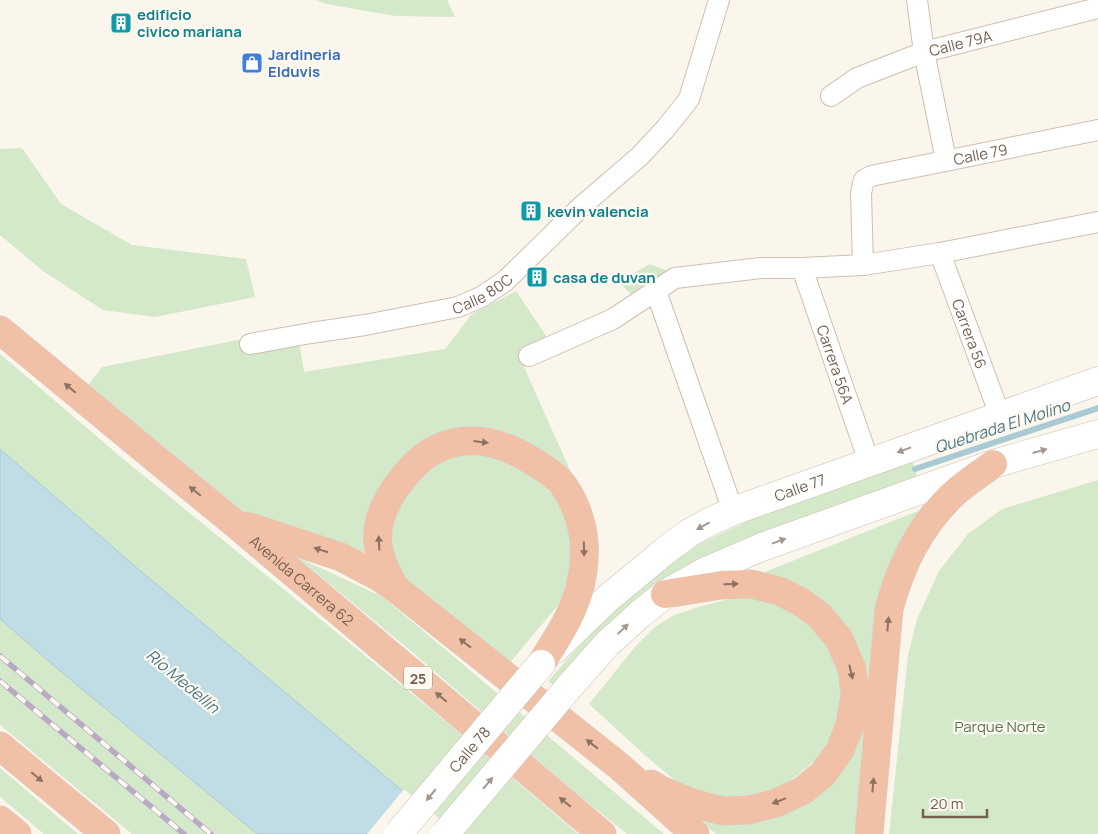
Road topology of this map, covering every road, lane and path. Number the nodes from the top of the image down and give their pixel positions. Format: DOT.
graph roads {
  1 [pos="719,0"];
  2 [pos="917,0"];
  3 [pos="1098,8"];
  4 [pos="924,52"];
  5 [pos="831,96"];
  6 [pos="1098,130"];
  7 [pos="946,160"];
  8 [pos="1098,222"];
  9 [pos="940,253"];
  10 [pos="863,265"];
  11 [pos="802,268"];
  12 [pos="656,292"];
  13 [pos="0,330"];
  14 [pos="250,344"];
  15 [pos="530,356"];
  16 [pos="1098,381"];
  17 [pos="999,416"];
  18 [pos="1098,434"];
  19 [pos="869,462"];
  20 [pos="994,464"];
  21 [pos="733,510"];
  22 [pos="234,522"];
  23 [pos="395,588"];
  24 [pos="665,594"];
  25 [pos="541,664"];
  26 [pos="0,746"];
  27 [pos="619,766"];
  28 [pos="0,820"];
  29 [pos="17,834"];
  30 [pos="106,834"];
  31 [pos="398,834"];
  32 [pos="446,834"];
  33 [pos="602,834"];
  34 [pos="695,834"];
  35 [pos="869,834"];
  1 -- 14 [label="street, Calle 80C"];
  2 -- 4 [label="street"];
  3 -- 4 [label="street, Calle 79A"];
  4 -- 5 [label="street, Calle 79A"];
  4 -- 7 [label="street"];
  6 -- 7 [label="street, Calle 79"];
  7 -- 10 [label="street, Calle 79"];
  8 -- 9 [label="street"];
  9 -- 10 [label="street"];
  9 -- 17 [label="street, Carrera 56"];
  10 -- 11 [label="street"];
  11 -- 12 [label="street"];
  11 -- 19 [label="street, Carrera 56A"];
  12 -- 15 [label="street"];
  12 -- 21 [label="street"];
  22 -- 13 [label="highway, Avenida Carrera 62 / 25, one-way"];
  16 -- 17 [label="main road, Calle 77"];
  17 -- 19 [label="main road, Calle 77, one-way"];
  20 -- 18 [label="main road, one-way"];
  19 -- 21 [label="main road, Calle 77"];
  24 -- 20 [label="main road, one-way"];
  35 -- 20 [label="highway, one-way"];
  21 -- 25 [label="main road, Calle 77, one-way"];
  23 -- 22 [label="highway, one-way"];
  33 -- 22 [label="highway, Avenida Carrera 62 / 25, one-way"];
  23 -- 25 [label="highway, one-way"];
  27 -- 23 [label="highway, one-way"];
  24 -- 27 [label="highway, one-way"];
  32 -- 24 [label="main road, one-way, bridge"];
  25 -- 31 [label="main road, Calle 78, one-way, bridge"];
  26 -- 30 [label="highway, one-way"];
  27 -- 34 [label="highway"];
  28 -- 29 [label="highway"];
}
